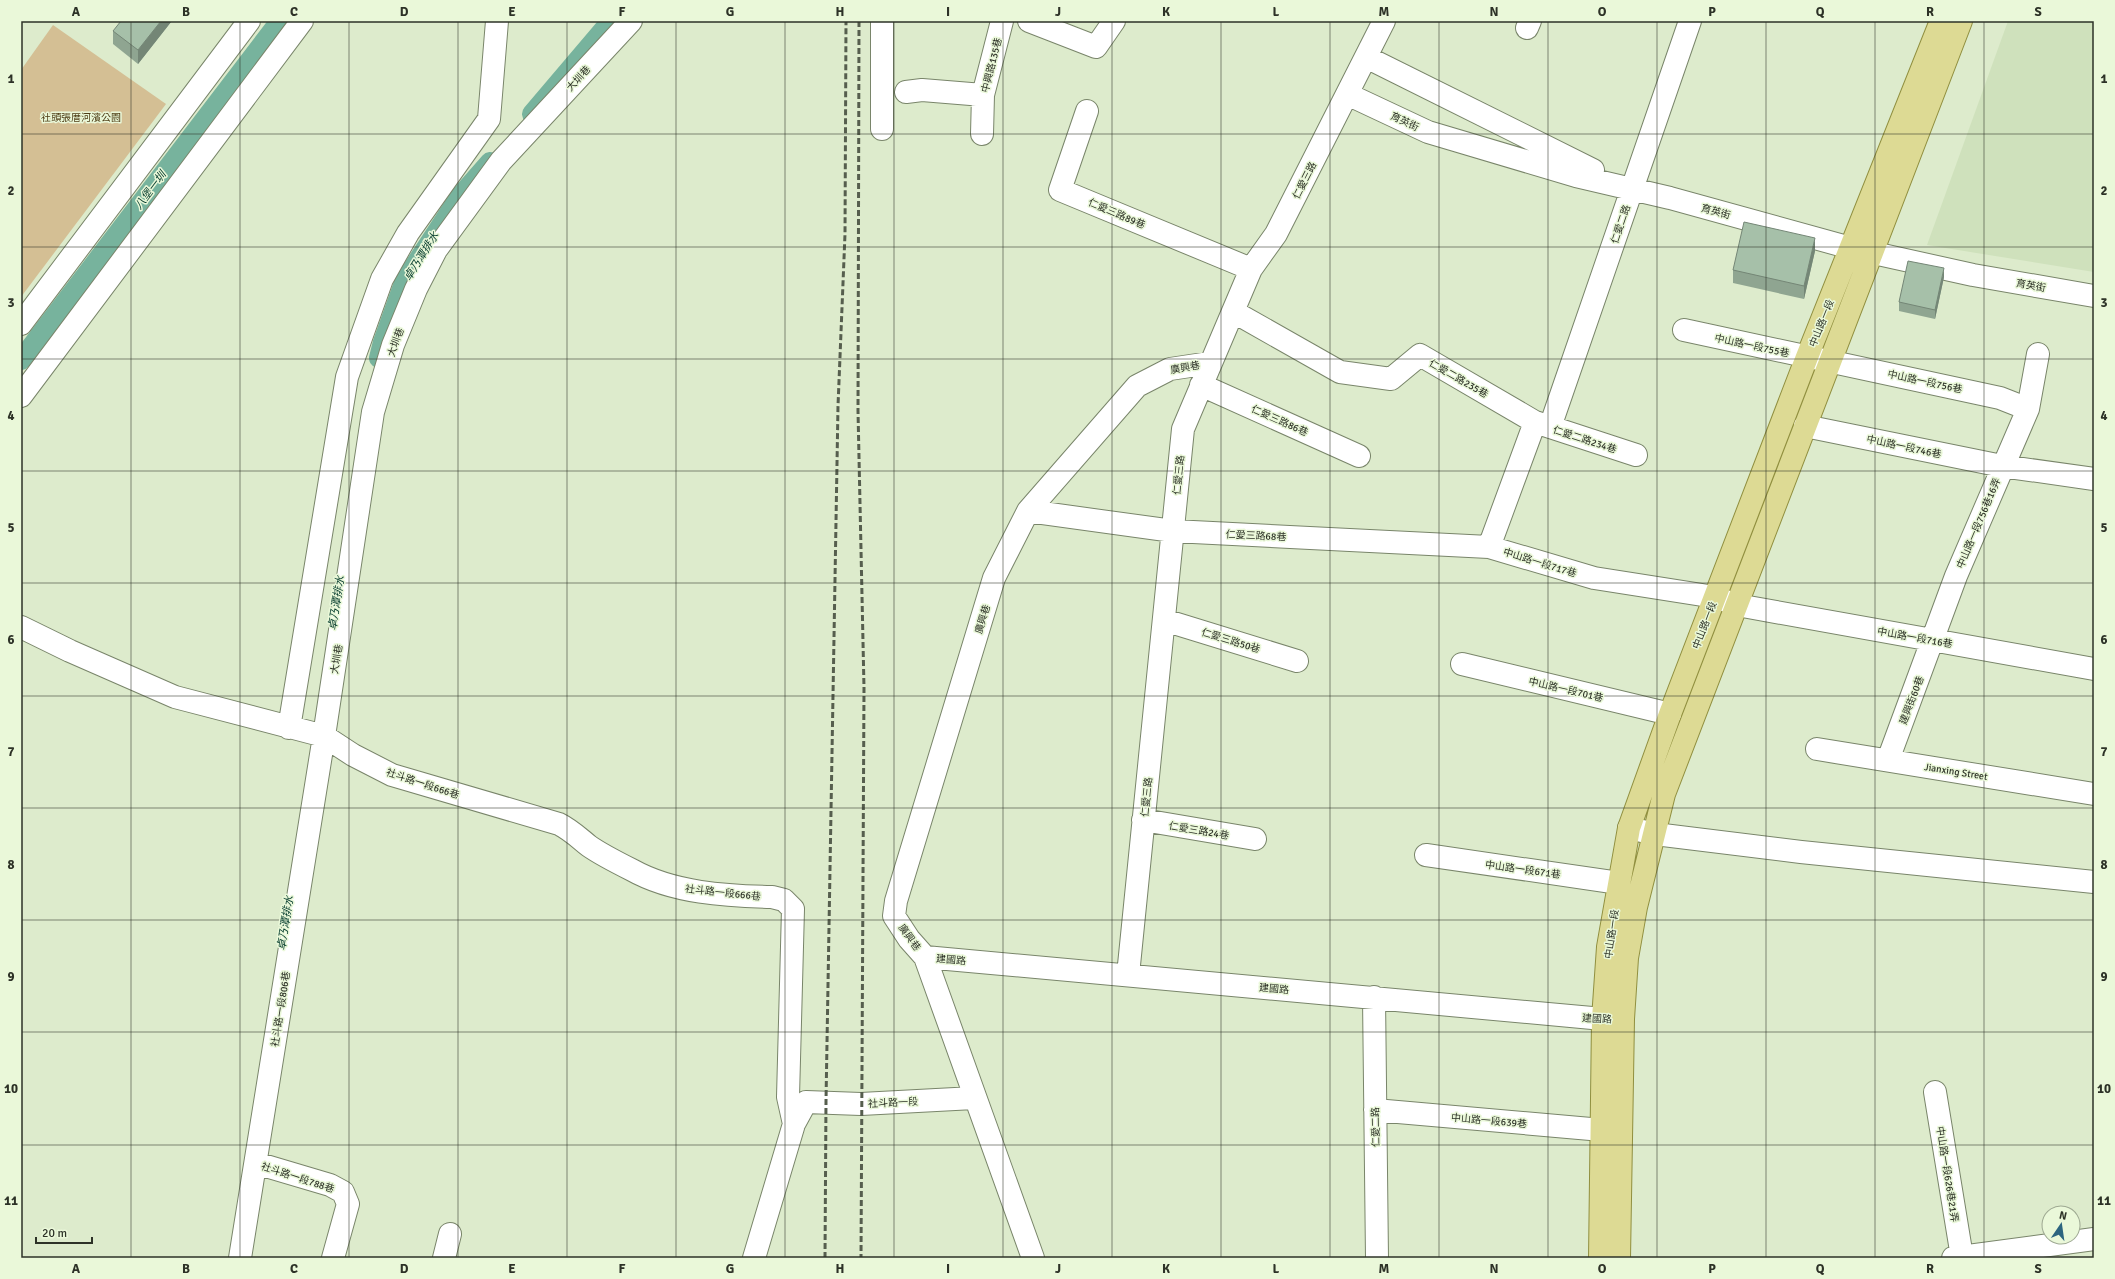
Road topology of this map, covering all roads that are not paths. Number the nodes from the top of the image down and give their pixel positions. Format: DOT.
graph roads {
  1 [pos="249,21"];
  2 [pos="302,21"];
  3 [pos="497,21"];
  4 [pos="631,21"];
  5 [pos="882,21"];
  6 [pos="1002,21"];
  7 [pos="1029,21"];
  8 [pos="1114,21"];
  9 [pos="1384,21"];
  10 [pos="1690,21"];
  11 [pos="1941,21"];
  12 [pos="1961,21"];
  13 [pos="1366,57"];
  14 [pos="906,92"];
  15 [pos="1347,94"];
  16 [pos="984,95"];
  17 [pos="1087,111"];
  18 [pos="882,129"];
  19 [pos="982,134"];
  20 [pos="1631,189"];
  21 [pos="1851,248"];
  22 [pos="1872,252"];
  23 [pos="1251,269"];
  24 [pos="2094,296"];
  25 [pos="1234,312"];
  26 [pos="21,324"];
  27 [pos="1684,330"];
  28 [pos="2038,354"];
  29 [pos="1819,359"];
  30 [pos="1210,363"];
  31 [pos="1201,385"];
  32 [pos="21,396"];
  33 [pos="2028,409"];
  34 [pos="1543,425"];
  35 [pos="1806,426"];
  36 [pos="1636,455"];
  37 [pos="1359,456"];
  38 [pos="2002,466"];
  39 [pos="2094,479"];
  40 [pos="1028,511"];
  41 [pos="1173,531"];
  42 [pos="1340,539"];
  43 [pos="1490,547"];
  44 [pos="1714,597"];
  45 [pos="1737,604"];
  46 [pos="1164,620"];
  47 [pos="21,627"];
  48 [pos="1933,640"];
  49 [pos="1297,660"];
  50 [pos="1462,664"];
  51 [pos="2094,669"];
  52 [pos="1670,714"];
  53 [pos="295,730"];
  54 [pos="323,736"];
  55 [pos="1817,748"];
  56 [pos="1888,760"];
  57 [pos="2094,794"];
  58 [pos="1143,820"];
  59 [pos="1630,828"];
  60 [pos="1655,834"];
  61 [pos="1255,839"];
  62 [pos="1426,855"];
  63 [pos="2094,882"];
  64 [pos="1620,883"];
  65 [pos="925,957"];
  66 [pos="1128,975"];
  67 [pos="1374,997"];
  68 [pos="1613,1019"];
  69 [pos="1935,1092"];
  70 [pos="974,1098"];
  71 [pos="1375,1110"];
  72 [pos="794,1124"];
  73 [pos="1602,1130"];
  74 [pos="256,1163"];
  75 [pos="450,1234"];
  76 [pos="2094,1239"];
  77 [pos="1958,1257"];
  78 [pos="240,1258"];
  79 [pos="333,1258"];
  80 [pos="444,1258"];
  81 [pos="754,1258"];
  82 [pos="1033,1258"];
  83 [pos="1377,1258"];
  84 [pos="1600,1258"];
  85 [pos="1620,1258"];
  1 -- 26 [label="street"];
  2 -- 32 [label="street"];
  3 -- 53 [label="street"];
  4 -- 54 [label="street, 大圳巷"];
  5 -- 18 [label="street"];
  6 -- 16 [label="street, 中興路135巷"];
  7 -- 8 [label="street"];
  9 -- 13 [label="street, 仁愛三路"];
  10 -- 20 [label="street, 仁愛二路"];
  11 -- 21 [label="main road, 中山路一段"];
  12 -- 22 [label="main road, 中山路一段"];
  13 -- 15 [label="street, 仁愛三路"];
  13 -- 20 [label="street"];
  14 -- 16 [label="street"];
  15 -- 20 [label="street, 育英街"];
  15 -- 23 [label="street, 仁愛三路"];
  16 -- 19 [label="street, 中興路135巷"];
  17 -- 23 [label="street, 仁愛三路89巷"];
  20 -- 21 [label="street, 育英街"];
  20 -- 34 [label="street, 仁愛二路"];
  21 -- 22 [label="street, 育英街"];
  21 -- 29 [label="main road, 中山路一段"];
  22 -- 24 [label="street, 育英街"];
  22 -- 29 [label="main road, 中山路一段"];
  23 -- 25 [label="street, 仁愛三路"];
  25 -- 30 [label="street, 仁愛三路"];
  25 -- 34 [label="street, 仁愛二路235巷"];
  27 -- 29 [label="street, 中山路一段755巷"];
  28 -- 33 [label="street, 中山路一段756巷16弄"];
  29 -- 33 [label="street, 中山路一段756巷"];
  29 -- 35 [label="main road, 中山路一段"];
  29 -- 44 [label="main road, 中山路一段"];
  30 -- 31 [label="street, 仁愛三路"];
  30 -- 40 [label="street, 廣興巷"];
  31 -- 37 [label="street, 仁愛三路86巷"];
  31 -- 41 [label="street, 仁愛三路"];
  33 -- 38 [label="street, 中山路一段756巷16弄"];
  34 -- 36 [label="street, 仁愛二路234巷"];
  34 -- 43 [label="street, 仁愛二路"];
  35 -- 38 [label="street, 中山路一段746巷"];
  35 -- 45 [label="main road, 中山路一段"];
  38 -- 39 [label="street"];
  38 -- 48 [label="street, 中山路一段756巷16弄"];
  40 -- 41 [label="street, 仁愛三路68巷"];
  40 -- 65 [label="street, 廣興巷"];
  41 -- 42 [label="street, 仁愛三路68巷"];
  41 -- 46 [label="street, 仁愛三路"];
  42 -- 43 [label="street, 中山路一段717巷"];
  43 -- 44 [label="street, 中山路一段717巷"];
  44 -- 45 [label="street, 中山路一段717巷"];
  44 -- 52 [label="main road, 中山路一段"];
  45 -- 48 [label="street, 中山路一段716巷"];
  45 -- 60 [label="main road, 中山路一段"];
  46 -- 49 [label="street, 仁愛三路50巷"];
  46 -- 58 [label="street, 仁愛三路"];
  47 -- 53 [label="street"];
  48 -- 51 [label="street, 中山路一段716巷"];
  48 -- 56 [label="street, 建興街60巷"];
  50 -- 52 [label="street, 中山路一段701巷"];
  52 -- 59 [label="main road, 中山路一段"];
  53 -- 54 [label="street"];
  54 -- 72 [label="street, 社斗路一段666巷"];
  54 -- 74 [label="street, 社斗路一段806巷"];
  55 -- 56 [label="street, Jianxing Street"];
  56 -- 57 [label="street, Jianxing Street"];
  58 -- 61 [label="street, 仁愛三路24巷"];
  58 -- 66 [label="street, 仁愛三路"];
  59 -- 60 [label="street"];
  59 -- 64 [label="main road, 中山路一段"];
  60 -- 63 [label="street"];
  60 -- 68 [label="main road, 中山路一段"];
  62 -- 64 [label="street, 中山路一段671巷"];
  64 -- 68 [label="main road, 中山路一段"];
  65 -- 66 [label="street, 建國路"];
  65 -- 70 [label="street"];
  66 -- 67 [label="street, 建國路"];
  67 -- 68 [label="street, 建國路"];
  67 -- 71 [label="street, 仁愛二路"];
  68 -- 73 [label="main road, 中山路一段"];
  68 -- 85 [label="main road, 中山路一段"];
  69 -- 77 [label="street, 中山路一段626巷21弄"];
  70 -- 72 [label="street, 社斗路一段"];
  70 -- 82 [label="street"];
  71 -- 73 [label="street, 中山路一段639巷"];
  71 -- 83 [label="street, 仁愛二路"];
  72 -- 81 [label="street, 社斗路一段"];
  73 -- 84 [label="main road, 中山路一段"];
  74 -- 78 [label="street, 社斗路一段806巷"];
  74 -- 79 [label="street, 社斗路一段788巷"];
  75 -- 80 [label="street"];
  76 -- 77 [label="street"];
}
